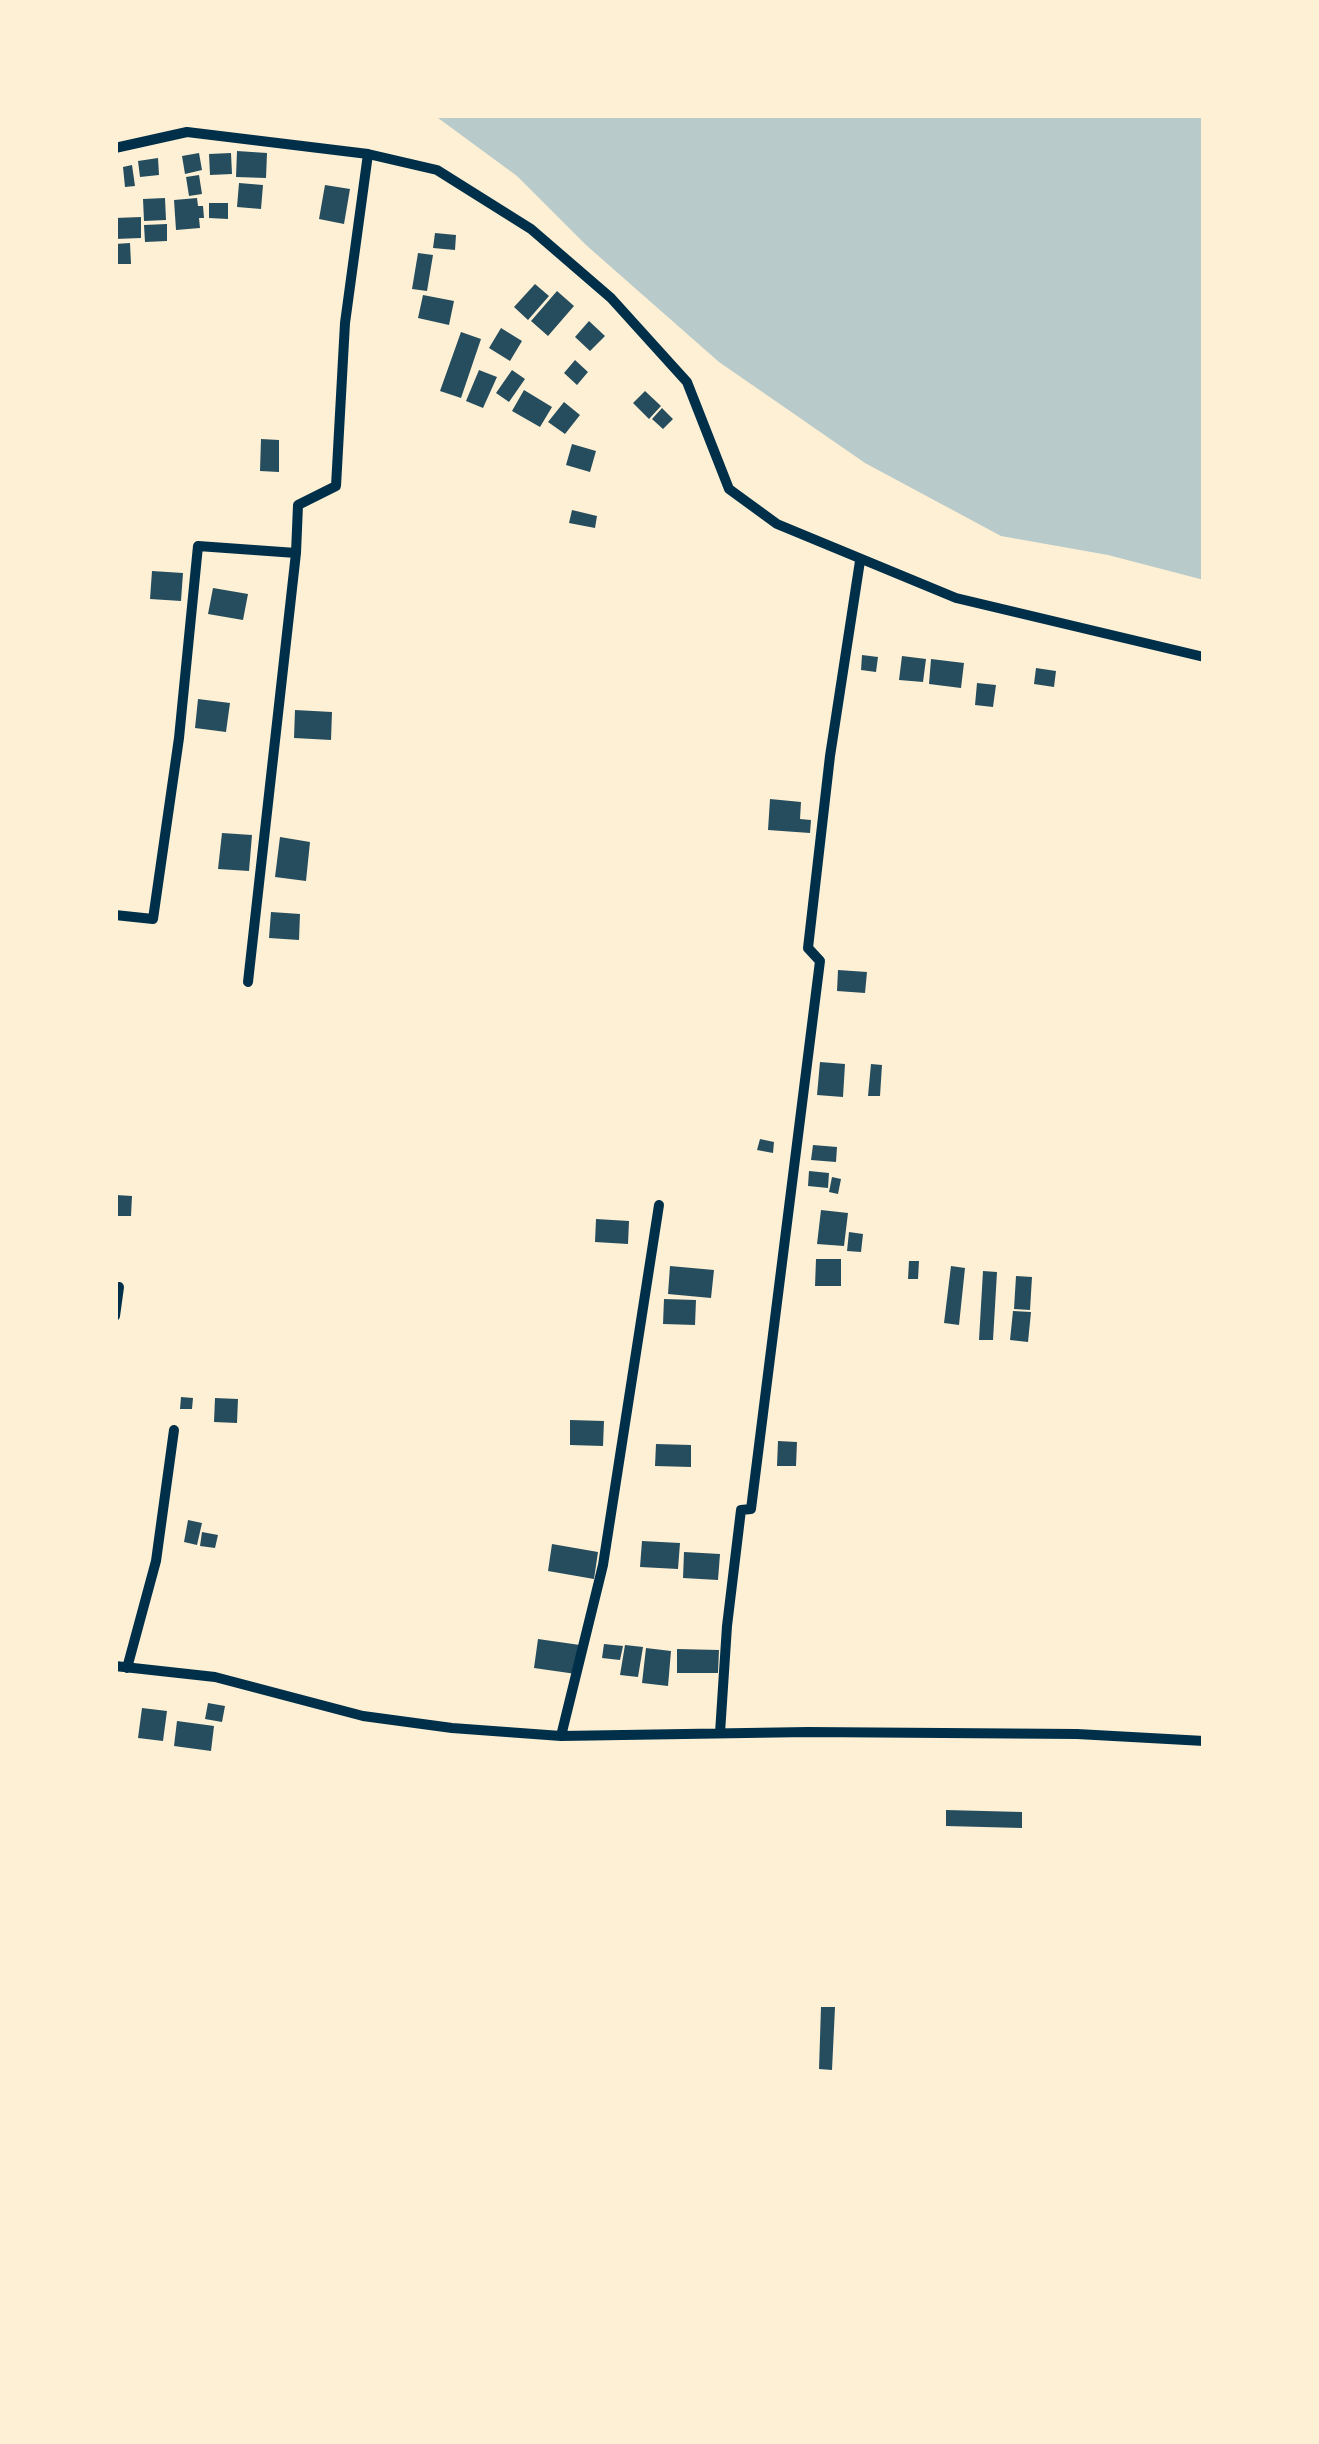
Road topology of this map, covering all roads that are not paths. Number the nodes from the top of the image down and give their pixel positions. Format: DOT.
graph roads {
  1 [pos="115,148"];
  2 [pos="368,154"];
  3 [pos="296,553"];
  4 [pos="860,561"];
  5 [pos="1204,658"];
  6 [pos="115,914"];
  7 [pos="248,982"];
  8 [pos="659,1205"];
  9 [pos="119,1286"];
  10 [pos="115,1316"];
  11 [pos="174,1430"];
  12 [pos="121,1667"];
  13 [pos="720,1733"];
  14 [pos="562,1736"];
  15 [pos="1204,1742"];
  1 -- 2 [label="street"];
  2 -- 3 [label="street"];
  2 -- 4 [label="street"];
  3 -- 6 [label="street"];
  3 -- 7 [label="street"];
  4 -- 5 [label="street"];
  4 -- 13 [label="street"];
  8 -- 14 [label="street"];
  9 -- 10 [label="street"];
  11 -- 12 [label="street"];
  12 -- 14 [label="street"];
  13 -- 14 [label="street"];
  13 -- 15 [label="street"];
}
